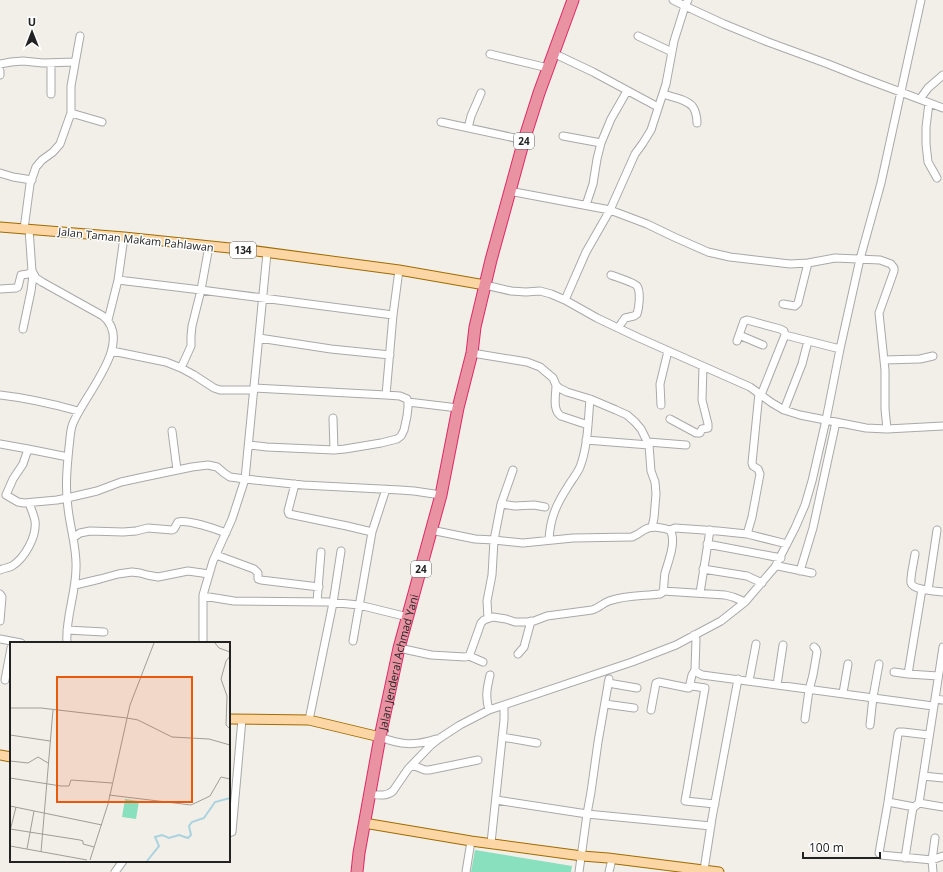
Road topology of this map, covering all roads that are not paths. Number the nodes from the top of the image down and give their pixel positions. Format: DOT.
graph roads {
  1 [pos="573,0"];
  2 [pos="673,0"];
  3 [pos="922,0"];
  4 [pos="686,3"];
  5 [pos="80,36"];
  6 [pos="638,36"];
  7 [pos="672,52"];
  8 [pos="553,53"];
  9 [pos="490,54"];
  10 [pos="75,62"];
  11 [pos="51,63"];
  12 [pos="0,64"];
  13 [pos="548,68"];
  14 [pos="0,71"];
  15 [pos="0,75"];
  16 [pos="943,75"];
  17 [pos="627,91"];
  18 [pos="901,92"];
  19 [pos="481,93"];
  20 [pos="51,94"];
  21 [pos="663,94"];
  22 [pos="920,99"];
  23 [pos="929,102"];
  24 [pos="658,107"];
  25 [pos="943,108"];
  26 [pos="71,113"];
  27 [pos="102,122"];
  28 [pos="440,122"];
  29 [pos="698,123"];
  30 [pos="468,128"];
  31 [pos="563,136"];
  32 [pos="524,140"];
  33 [pos="601,143"];
  34 [pos="0,173"];
  35 [pos="937,178"];
  36 [pos="32,180"];
  37 [pos="509,191"];
  38 [pos="586,205"];
  39 [pos="610,210"];
  40 [pos="0,227"];
  41 [pos="26,229"];
  42 [pos="124,237"];
  43 [pos="209,246"];
  44 [pos="267,253"];
  45 [pos="860,259"];
  46 [pos="808,263"];
  47 [pos="399,270"];
  48 [pos="33,273"];
  49 [pos="611,275"];
  50 [pos="118,280"];
  51 [pos="485,285"];
  52 [pos="0,289"];
  53 [pos="201,290"];
  54 [pos="263,298"];
  55 [pos="565,300"];
  56 [pos="783,304"];
  57 [pos="393,315"];
  58 [pos="108,320"];
  59 [pos="618,328"];
  60 [pos="23,330"];
  61 [pos="785,335"];
  62 [pos="259,338"];
  63 [pos="808,341"];
  64 [pos="763,345"];
  65 [pos="840,349"];
  66 [pos="112,351"];
  67 [pos="668,351"];
  68 [pos="472,353"];
  69 [pos="390,355"];
  70 [pos="933,356"];
  71 [pos="884,360"];
  72 [pos="703,366"];
  73 [pos="181,368"];
  74 [pos="556,385"];
  75 [pos="254,389"];
  76 [pos="760,394"];
  77 [pos="0,395"];
  78 [pos="386,395"];
  79 [pos="590,399"];
  80 [pos="408,402"];
  81 [pos="660,405"];
  82 [pos="458,408"];
  83 [pos="784,410"];
  84 [pos="78,412"];
  85 [pos="333,418"];
  86 [pos="670,419"];
  87 [pos="826,420"];
  88 [pos="836,422"];
  89 [pos="588,425"];
  90 [pos="943,426"];
  91 [pos="887,429"];
  92 [pos="172,432"];
  93 [pos="586,440"];
  94 [pos="648,443"];
  95 [pos="0,444"];
  96 [pos="249,445"];
  97 [pos="686,445"];
  98 [pos="28,449"];
  99 [pos="334,450"];
  100 [pos="68,457"];
  101 [pos="177,470"];
  102 [pos="513,470"];
  103 [pos="245,479"];
  104 [pos="295,484"];
  105 [pos="386,489"];
  106 [pos="3,494"];
  107 [pos="440,495"];
  108 [pos="67,498"];
  109 [pos="29,503"];
  110 [pos="501,504"];
  111 [pos="545,507"];
  112 [pos="652,527"];
  113 [pos="431,530"];
  114 [pos="670,530"];
  115 [pos="710,530"];
  116 [pos="937,530"];
  117 [pos="372,532"];
  118 [pos="226,533"];
  119 [pos="747,534"];
  120 [pos="72,538"];
  121 [pos="494,540"];
  122 [pos="548,540"];
  123 [pos="708,544"];
  124 [pos="787,544"];
  125 [pos="341,551"];
  126 [pos="321,552"];
  127 [pos="915,554"];
  128 [pos="216,555"];
  129 [pos="781,558"];
  130 [pos="776,567"];
  131 [pos="703,569"];
  132 [pos="0,570"];
  133 [pos="800,571"];
  134 [pos="812,573"];
  135 [pos="209,574"];
  136 [pos="762,583"];
  137 [pos="75,585"];
  138 [pos="319,587"];
  139 [pos="925,589"];
  140 [pos="663,591"];
  141 [pos="943,592"];
  142 [pos="700,593"];
  143 [pos="0,594"];
  144 [pos="203,596"];
  145 [pos="318,602"];
  146 [pos="745,602"];
  147 [pos="333,603"];
  148 [pos="359,605"];
  149 [pos="408,617"];
  150 [pos="488,618"];
  151 [pos="0,621"];
  152 [pos="531,621"];
  153 [pos="67,630"];
  154 [pos="104,632"];
  155 [pos="694,635"];
  156 [pos="0,639"];
  157 [pos="354,641"];
  158 [pos="67,642"];
  159 [pos="203,642"];
  160 [pos="10,643"];
  161 [pos="756,644"];
  162 [pos="783,645"];
  163 [pos="814,647"];
  164 [pos="943,647"];
  165 [pos="399,648"];
  166 [pos="10,654"];
  167 [pos="518,654"];
  168 [pos="469,656"];
  169 [pos="483,662"];
  170 [pos="848,664"];
  171 [pos="879,664"];
  172 [pos="695,670"];
  173 [pos="894,672"];
  174 [pos="908,674"];
  175 [pos="490,675"];
  176 [pos="938,676"];
  177 [pos="738,679"];
  178 [pos="5,680"];
  179 [pos="749,681"];
  180 [pos="776,685"];
  181 [pos="692,686"];
  182 [pos="637,688"];
  183 [pos="809,690"];
  184 [pos="843,693"];
  185 [pos="873,697"];
  186 [pos="943,700"];
  187 [pos="934,702"];
  188 [pos="604,704"];
  189 [pos="504,705"];
  190 [pos="634,708"];
  191 [pos="489,710"];
  192 [pos="651,710"];
  193 [pos="230,719"];
  194 [pos="242,719"];
  195 [pos="805,719"];
  196 [pos="309,720"];
  197 [pos="870,725"];
  198 [pos="929,736"];
  199 [pos="380,737"];
  200 [pos="502,737"];
  201 [pos="440,738"];
  202 [pos="538,743"];
  203 [pos="0,755"];
  204 [pos="10,757"];
  205 [pos="478,760"];
  206 [pos="412,765"];
  207 [pos="923,776"];
  208 [pos="943,778"];
  209 [pos="370,794"];
  210 [pos="496,800"];
  211 [pos="888,802"];
  212 [pos="715,804"];
  213 [pos="916,805"];
  214 [pos="943,807"];
  215 [pos="587,814"];
  216 [pos="364,823"];
  217 [pos="711,826"];
  218 [pos="230,833"];
  219 [pos="935,838"];
  220 [pos="471,841"];
  221 [pos="491,844"];
  222 [pos="359,853"];
  223 [pos="582,856"];
  224 [pos="943,856"];
  225 [pos="905,858"];
  226 [pos="612,859"];
  227 [pos="932,860"];
  228 [pos="122,862"];
  229 [pos="704,870"];
  230 [pos="115,872"];
  231 [pos="350,872"];
  232 [pos="357,872"];
  233 [pos="466,872"];
  234 [pos="579,872"];
  235 [pos="609,872"];
  236 [pos="719,872"];
  237 [pos="933,872"];
  1 -- 8 [label="highway, 24"];
  2 -- 4 [label="street"];
  3 -- 18 [label="street"];
  4 -- 7 [label="street"];
  4 -- 18 [label="street"];
  5 -- 10 [label="street"];
  6 -- 7 [label="street"];
  7 -- 21 [label="street"];
  8 -- 13 [label="highway, 24"];
  8 -- 17 [label="street"];
  9 -- 13 [label="street"];
  10 -- 11 [label="street"];
  10 -- 26 [label="street"];
  11 -- 12 [label="street"];
  11 -- 20 [label="street"];
  13 -- 32 [label="highway, 24"];
  14 -- 15 [label="street"];
  16 -- 22 [label="street"];
  17 -- 24 [label="street"];
  17 -- 33 [label="street"];
  18 -- 22 [label="street"];
  18 -- 45 [label="street"];
  19 -- 30 [label="street"];
  21 -- 24 [label="street"];
  21 -- 29 [label="street"];
  22 -- 23 [label="street"];
  23 -- 25 [label="street"];
  23 -- 35 [label="street"];
  24 -- 39 [label="street"];
  26 -- 27 [label="street"];
  26 -- 36 [label="street"];
  28 -- 30 [label="street"];
  30 -- 32 [label="street"];
  31 -- 33 [label="street"];
  32 -- 37 [label="highway, 24"];
  33 -- 38 [label="street"];
  34 -- 36 [label="street"];
  36 -- 41 [label="street"];
  37 -- 38 [label="street"];
  37 -- 51 [label="highway, 24"];
  38 -- 39 [label="street"];
  39 -- 46 [label="street"];
  39 -- 55 [label="street"];
  40 -- 41 [label="main road, Jalan Taman Makam Pahlawan / 134"];
  41 -- 42 [label="main road, Jalan Taman Makam Pahlawan / 134"];
  41 -- 48 [label="street"];
  42 -- 43 [label="main road, Jalan Taman Makam Pahlawan / 134"];
  42 -- 50 [label="street"];
  43 -- 44 [label="main road, Jalan Taman Makam Pahlawan / 134"];
  43 -- 53 [label="street"];
  44 -- 47 [label="main road, Jalan Taman Makam Pahlawan / 134"];
  44 -- 54 [label="street"];
  45 -- 46 [label="street"];
  45 -- 65 [label="street"];
  45 -- 71 [label="street"];
  46 -- 56 [label="street"];
  47 -- 51 [label="main road, Jalan Taman Makam Pahlawan / 134"];
  47 -- 57 [label="street"];
  48 -- 52 [label="street"];
  48 -- 58 [label="street"];
  48 -- 60 [label="street"];
  49 -- 59 [label="street"];
  50 -- 53 [label="street"];
  50 -- 58 [label="street"];
  51 -- 55 [label="street"];
  51 -- 68 [label="highway, Jalan Jenderal Achmad Yani / 24"];
  53 -- 54 [label="street"];
  53 -- 73 [label="street"];
  54 -- 57 [label="street"];
  54 -- 62 [label="street"];
  55 -- 59 [label="street"];
  57 -- 69 [label="street"];
  58 -- 66 [label="street"];
  59 -- 67 [label="street"];
  61 -- 63 [label="street"];
  61 -- 64 [label="street"];
  61 -- 76 [label="street"];
  62 -- 69 [label="street"];
  62 -- 75 [label="street"];
  63 -- 65 [label="street"];
  63 -- 83 [label="street"];
  65 -- 87 [label="street"];
  66 -- 73 [label="street"];
  66 -- 84 [label="street"];
  67 -- 72 [label="street"];
  67 -- 81 [label="street"];
  68 -- 74 [label="street"];
  68 -- 82 [label="highway, Jalan Jenderal Achmad Yani / 24"];
  69 -- 78 [label="street"];
  70 -- 71 [label="street"];
  71 -- 91 [label="street"];
  72 -- 76 [label="street"];
  72 -- 86 [label="street"];
  73 -- 75 [label="street"];
  74 -- 79 [label="street"];
  74 -- 89 [label="street"];
  75 -- 78 [label="street"];
  75 -- 96 [label="street"];
  76 -- 83 [label="street"];
  76 -- 119 [label="street"];
  77 -- 84 [label="street"];
  78 -- 80 [label="street"];
  79 -- 89 [label="street"];
  79 -- 94 [label="street"];
  80 -- 82 [label="street"];
  80 -- 99 [label="street"];
  82 -- 107 [label="highway, Jalan Jenderal Achmad Yani / 24"];
  83 -- 87 [label="street"];
  84 -- 100 [label="street"];
  85 -- 99 [label="street"];
  87 -- 88 [label="street"];
  87 -- 124 [label="street"];
  88 -- 91 [label="street"];
  88 -- 133 [label="street"];
  89 -- 93 [label="street"];
  90 -- 91 [label="street"];
  92 -- 101 [label="street"];
  93 -- 94 [label="street"];
  93 -- 122 [label="street"];
  94 -- 97 [label="street"];
  94 -- 112 [label="street"];
  95 -- 98 [label="street"];
  96 -- 99 [label="street"];
  96 -- 103 [label="street"];
  98 -- 100 [label="street"];
  98 -- 106 [label="street"];
  100 -- 108 [label="street"];
  101 -- 103 [label="street"];
  101 -- 108 [label="street"];
  102 -- 110 [label="street"];
  103 -- 104 [label="street"];
  103 -- 118 [label="street"];
  104 -- 105 [label="street"];
  104 -- 117 [label="street"];
  105 -- 107 [label="street"];
  105 -- 117 [label="street"];
  106 -- 109 [label="street"];
  107 -- 113 [label="highway, Jalan Jenderal Achmad Yani / 24"];
  108 -- 109 [label="street"];
  108 -- 120 [label="street"];
  109 -- 132 [label="street"];
  110 -- 111 [label="street"];
  110 -- 121 [label="street"];
  112 -- 114 [label="street"];
  112 -- 122 [label="street"];
  113 -- 121 [label="street"];
  113 -- 149 [label="highway, Jalan Jenderal Achmad Yani / 24"];
  114 -- 115 [label="street"];
  114 -- 140 [label="street"];
  115 -- 119 [label="street"];
  115 -- 123 [label="street"];
  116 -- 139 [label="street"];
  117 -- 148 [label="street"];
  118 -- 120 [label="street"];
  118 -- 128 [label="street"];
  119 -- 124 [label="street"];
  120 -- 137 [label="street"];
  121 -- 122 [label="street"];
  121 -- 150 [label="street"];
  123 -- 129 [label="street"];
  123 -- 131 [label="street"];
  124 -- 129 [label="street"];
  125 -- 147 [label="street"];
  126 -- 138 [label="street"];
  127 -- 139 [label="street"];
  128 -- 135 [label="street"];
  128 -- 138 [label="street"];
  129 -- 130 [label="street"];
  130 -- 133 [label="street"];
  130 -- 136 [label="street"];
  131 -- 136 [label="street"];
  131 -- 142 [label="street"];
  133 -- 134 [label="street"];
  135 -- 137 [label="street"];
  135 -- 144 [label="street"];
  136 -- 146 [label="street"];
  137 -- 153 [label="street"];
  138 -- 145 [label="street"];
  139 -- 141 [label="street"];
  139 -- 174 [label="street"];
  140 -- 142 [label="street"];
  140 -- 152 [label="street"];
  142 -- 146 [label="street"];
  143 -- 151 [label="street"];
  144 -- 145 [label="street"];
  144 -- 159 [label="street"];
  145 -- 147 [label="street"];
  146 -- 155 [label="street"];
  147 -- 148 [label="street"];
  147 -- 196 [label="street"];
  148 -- 149 [label="street"];
  148 -- 157 [label="street"];
  149 -- 165 [label="highway, Jalan Jenderal Achmad Yani / 24"];
  150 -- 152 [label="street"];
  150 -- 168 [label="street"];
  152 -- 167 [label="street"];
  153 -- 154 [label="street"];
  153 -- 158 [label="street"];
  155 -- 172 [label="street"];
  155 -- 189 [label="street"];
  156 -- 160 [label="street"];
  161 -- 179 [label="street"];
  162 -- 180 [label="street"];
  163 -- 183 [label="street"];
  164 -- 176 [label="street"];
  165 -- 168 [label="street"];
  165 -- 199 [label="highway, Jalan Jenderal Achmad Yani / 24"];
  166 -- 178 [label="street"];
  168 -- 169 [label="street"];
  170 -- 184 [label="street"];
  171 -- 185 [label="street"];
  172 -- 177 [label="street"];
  172 -- 192 [label="street"];
  173 -- 174 [label="street"];
  174 -- 176 [label="street"];
  175 -- 191 [label="street"];
  176 -- 187 [label="street"];
  177 -- 179 [label="street"];
  177 -- 212 [label="street"];
  179 -- 180 [label="street"];
  180 -- 183 [label="street"];
  181 -- 212 [label="street"];
  182 -- 188 [label="street"];
  183 -- 184 [label="street"];
  183 -- 195 [label="street"];
  184 -- 185 [label="street"];
  185 -- 187 [label="street"];
  185 -- 197 [label="street"];
  186 -- 187 [label="street"];
  187 -- 198 [label="street"];
  188 -- 190 [label="street"];
  188 -- 215 [label="street"];
  189 -- 191 [label="street"];
  189 -- 200 [label="street"];
  191 -- 201 [label="street"];
  193 -- 194 [label="main road"];
  194 -- 196 [label="main road"];
  194 -- 218 [label="street"];
  196 -- 199 [label="main road"];
  198 -- 207 [label="street"];
  198 -- 211 [label="street"];
  199 -- 201 [label="street"];
  199 -- 209 [label="highway, Jalan Jenderal Achmad Yani / 24"];
  200 -- 202 [label="street"];
  200 -- 210 [label="street"];
  201 -- 206 [label="street"];
  203 -- 204 [label="main road"];
  205 -- 206 [label="street"];
  206 -- 209 [label="street"];
  207 -- 208 [label="street"];
  207 -- 213 [label="street"];
  209 -- 216 [label="highway, Jalan Jenderal Achmad Yani / 24"];
  210 -- 215 [label="street"];
  210 -- 221 [label="street"];
  211 -- 213 [label="street"];
  211 -- 225 [label="street"];
  212 -- 217 [label="street"];
  213 -- 214 [label="street"];
  213 -- 225 [label="street"];
  215 -- 217 [label="street"];
  215 -- 223 [label="street"];
  216 -- 220 [label="main road"];
  216 -- 222 [label="highway, Jalan Jenderal Achmad Yani / 24"];
  217 -- 229 [label="street"];
  219 -- 227 [label="street"];
  220 -- 221 [label="main road"];
  220 -- 233 [label="street"];
  221 -- 223 [label="main road"];
  222 -- 231 [label="highway, Jalan Jenderal Achmad Yani / 24"];
  222 -- 232 [label="highway, Jalan Jenderal Achmad Yani / 24"];
  223 -- 226 [label="main road"];
  223 -- 234 [label="street"];
  224 -- 227 [label="street"];
  225 -- 227 [label="street"];
  226 -- 229 [label="main road"];
  226 -- 235 [label="street"];
  227 -- 237 [label="street"];
  228 -- 230 [label="street"];
  229 -- 236 [label="main road"];
}
